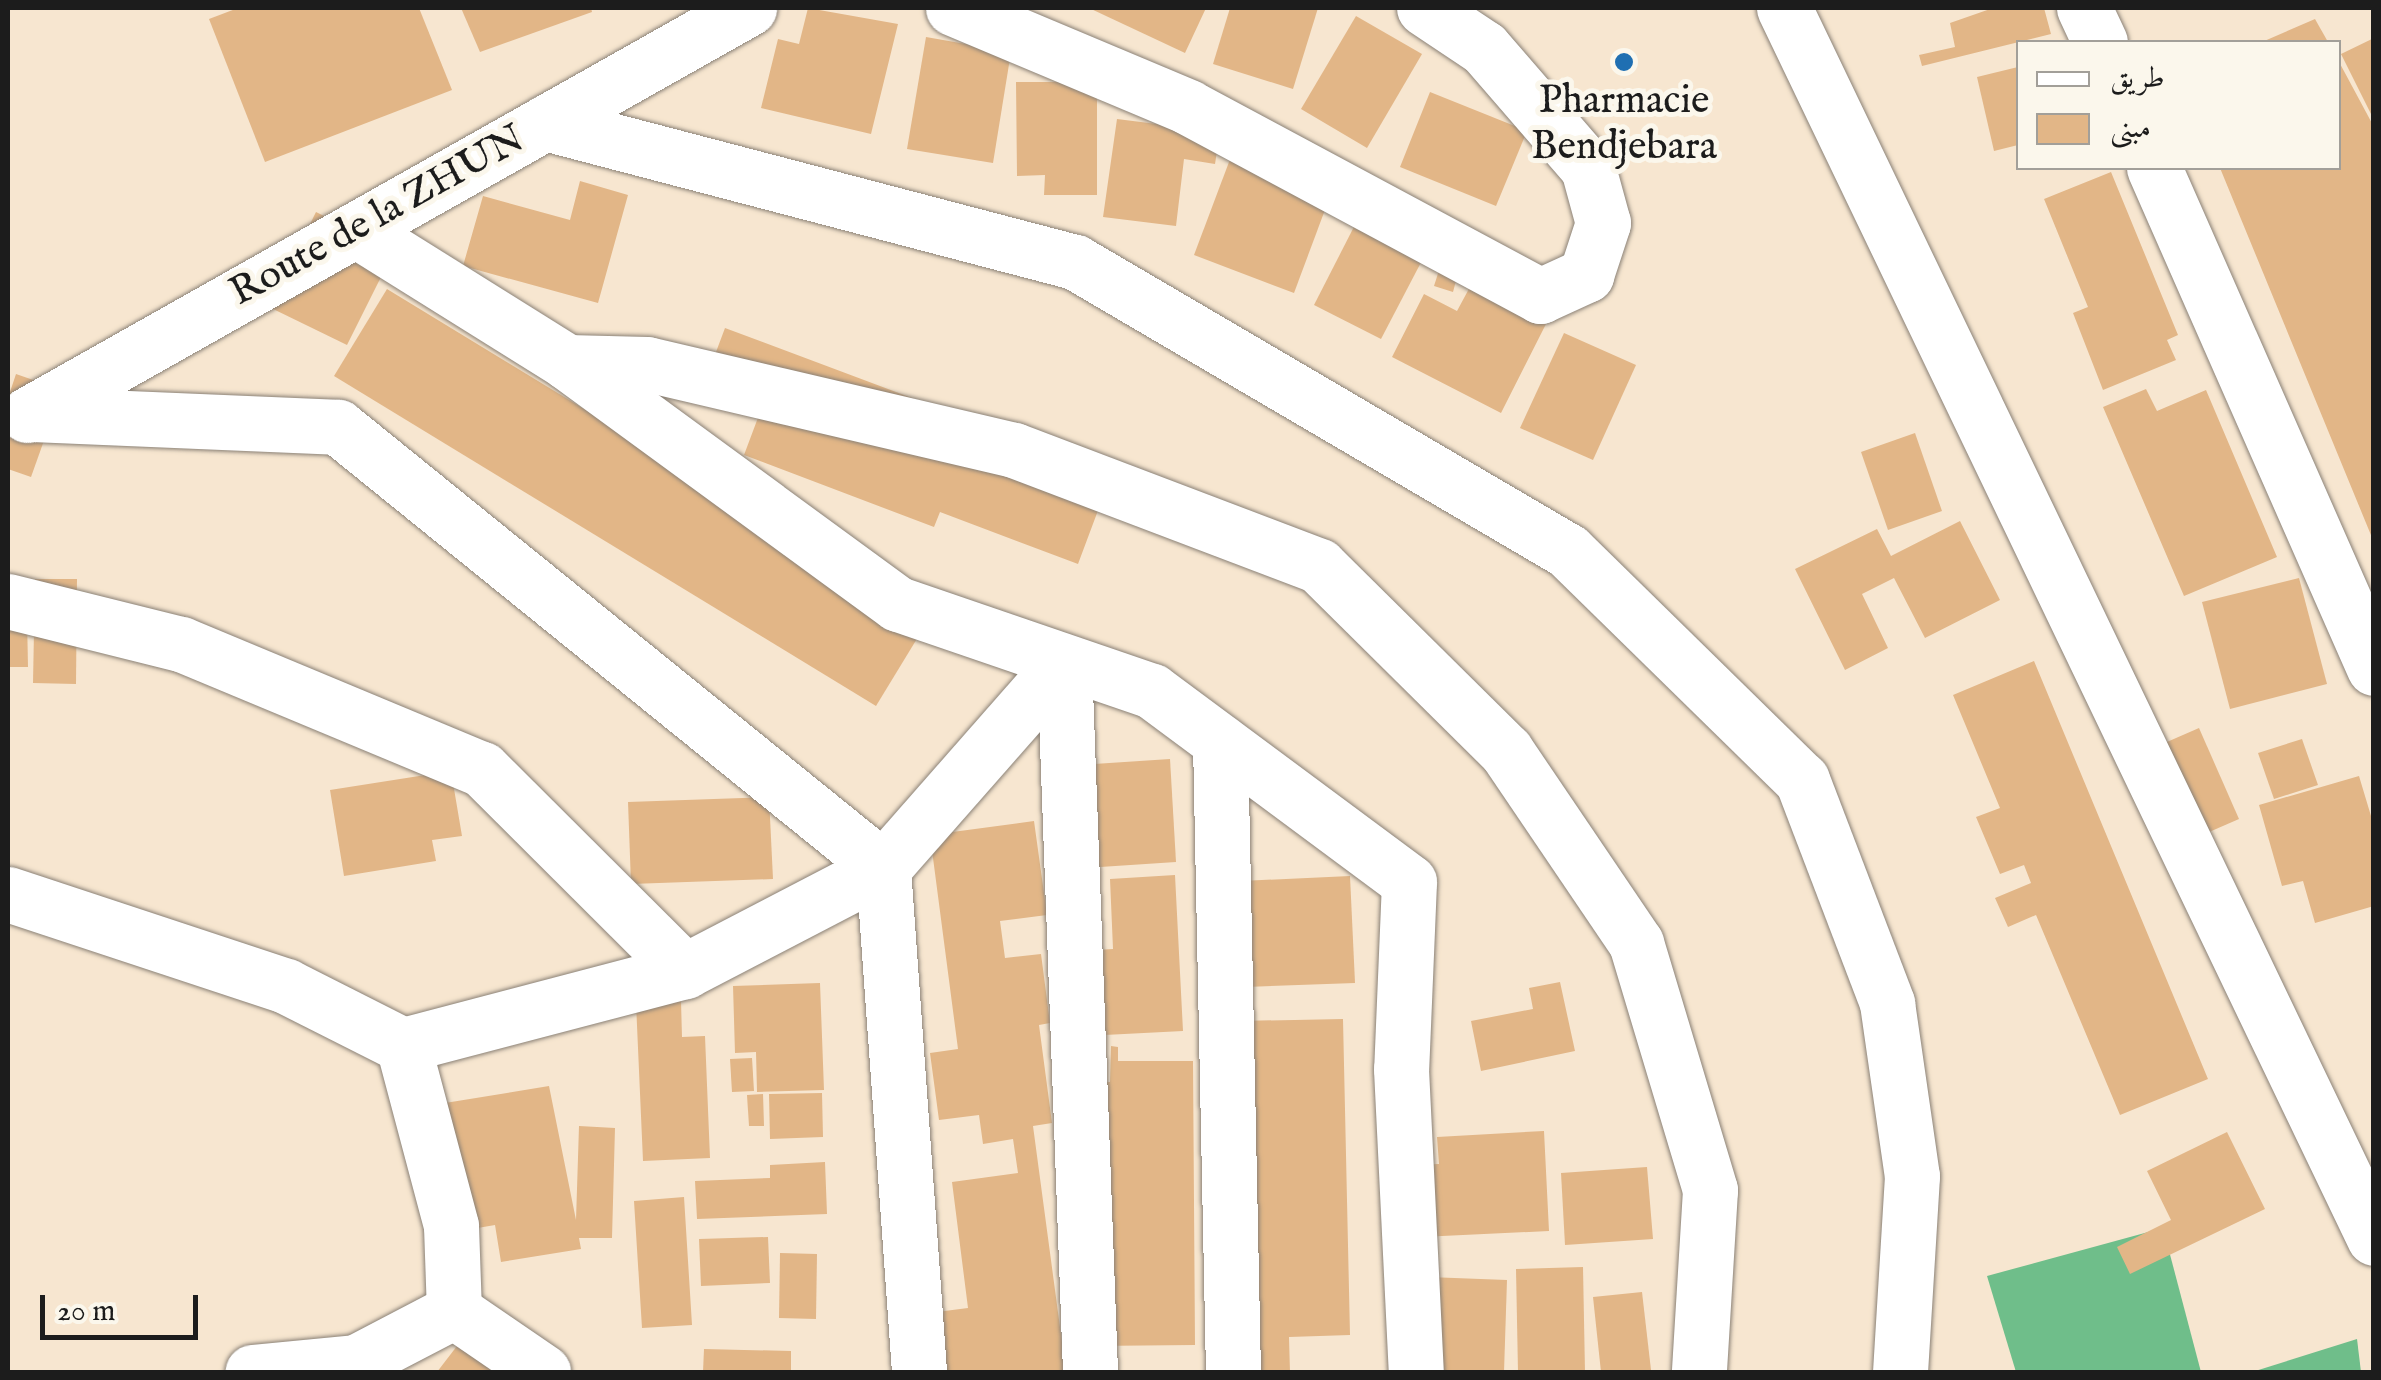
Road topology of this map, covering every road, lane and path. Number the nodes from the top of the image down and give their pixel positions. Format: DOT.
graph roads {
  1 [pos="748,8"];
  2 [pos="953,8"];
  3 [pos="1424,8"];
  4 [pos="1784,8"];
  5 [pos="2084,8"];
  6 [pos="2099,40"];
  7 [pos="545,123"];
  8 [pos="2155,170"];
  9 [pos="356,230"];
  10 [pos="567,362"];
  11 [pos="19,420"];
  12 [pos="8,601"];
  13 [pos="1064,662"];
  14 [pos="2374,668"];
  15 [pos="1220,742"];
  16 [pos="883,868"];
  17 [pos="8,894"];
  18 [pos="685,971"];
  19 [pos="403,1045"];
  20 [pos="2374,1238"];
  21 [pos="454,1311"];
  22 [pos="252,1372"];
  23 [pos="544,1372"];
  24 [pos="919,1372"];
  25 [pos="1090,1372"];
  26 [pos="1232,1372"];
  27 [pos="1416,1372"];
  28 [pos="1700,1372"];
  29 [pos="1900,1372"];
  1 -- 7 [label="street, Route de la ZHUN"];
  2 -- 3 [label="street"];
  4 -- 20 [label="street"];
  5 -- 6 [label="street"];
  7 -- 9 [label="street, Route de la ZHUN"];
  7 -- 29 [label="street"];
  8 -- 14 [label="street"];
  9 -- 10 [label="street"];
  9 -- 11 [label="street, Route de la ZHUN"];
  10 -- 13 [label="street"];
  10 -- 28 [label="street"];
  11 -- 16 [label="street"];
  12 -- 18 [label="street"];
  13 -- 15 [label="street"];
  13 -- 16 [label="street"];
  13 -- 25 [label="street"];
  15 -- 26 [label="street"];
  15 -- 27 [label="street"];
  16 -- 18 [label="street"];
  16 -- 24 [label="street"];
  17 -- 19 [label="street"];
  18 -- 19 [label="street"];
  19 -- 21 [label="street"];
  21 -- 22 [label="street"];
  21 -- 23 [label="street"];
}
